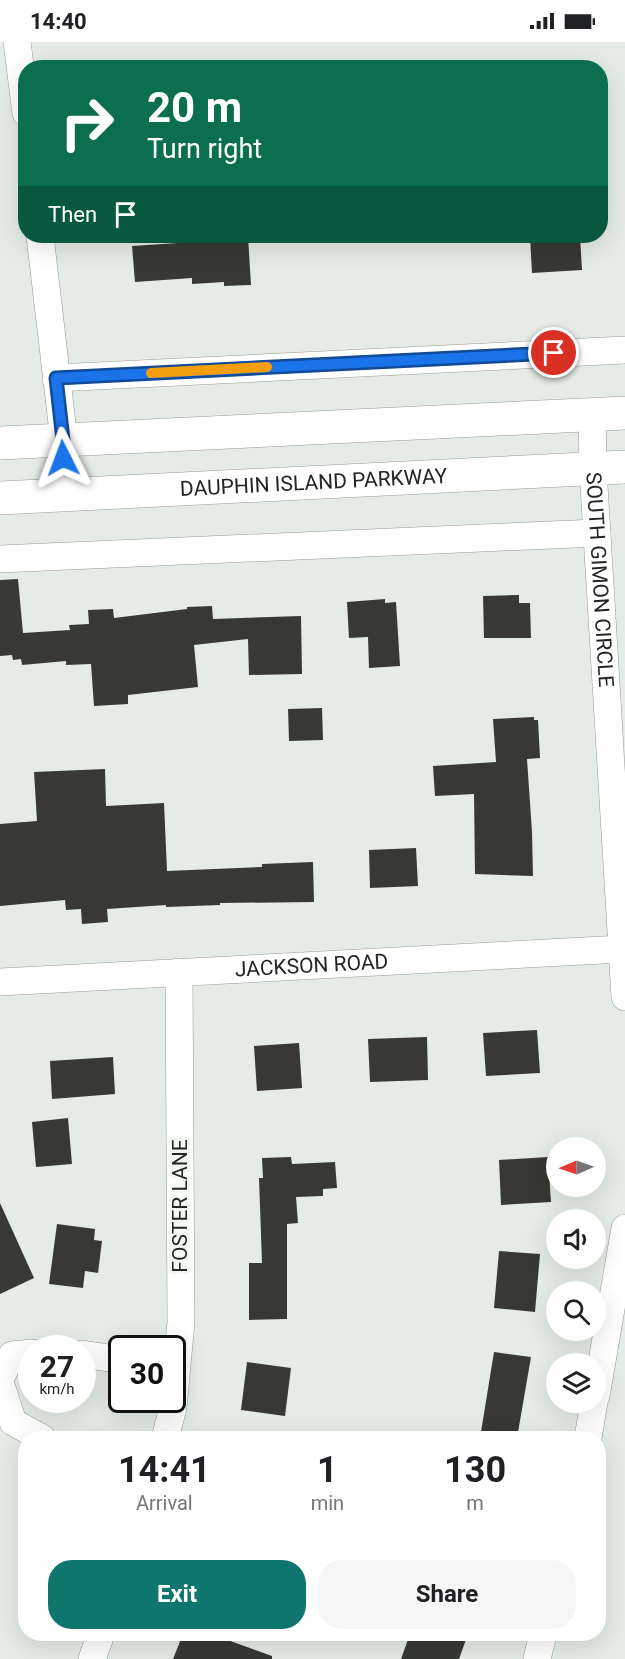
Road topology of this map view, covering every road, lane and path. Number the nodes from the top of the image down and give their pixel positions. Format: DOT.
graph roads {
  1 [pos="17,42"];
  2 [pos="19,60"];
  3 [pos="41,243"];
  4 [pos="625,350"];
  5 [pos="56,378"];
  6 [pos="625,413"];
  7 [pos="592,414"];
  8 [pos="63,440"];
  9 [pos="0,443"];
  10 [pos="625,467"];
  11 [pos="593,469"];
  12 [pos="63,495"];
  13 [pos="0,498"];
  14 [pos="597,533"];
  15 [pos="0,560"];
  16 [pos="622,949"];
  17 [pos="179,972"];
  18 [pos="0,982"];
  19 [pos="625,997"];
  20 [pos="625,1228"];
  21 [pos="179,1335"];
  22 [pos="603,1353"];
  23 [pos="18,1354"];
  24 [pos="0,1380"];
  25 [pos="172,1413"];
  26 [pos="592,1413"];
  27 [pos="29,1431"];
  28 [pos="167,1431"];
  29 [pos="589,1431"];
  30 [pos="98,1641"];
  31 [pos="541,1641"];
  32 [pos="92,1659"];
  33 [pos="537,1659"];
  1 -- 2 [label="street"];
  3 -- 5 [label="street"];
  4 -- 5 [label="street"];
  5 -- 8 [label="street"];
  6 -- 7 [label="main road"];
  7 -- 8 [label="main road"];
  7 -- 11 [label="street, SOUTH GIMON CIRCLE"];
  8 -- 9 [label="main road"];
  8 -- 12 [label="street"];
  10 -- 11 [label="main road, DAUPHIN ISLAND PARKWAY"];
  11 -- 12 [label="main road, DAUPHIN ISLAND PARKWAY"];
  11 -- 14 [label="street, SOUTH GIMON CIRCLE"];
  12 -- 13 [label="main road, DAUPHIN ISLAND PARKWAY"];
  14 -- 15 [label="street"];
  14 -- 16 [label="street, SOUTH GIMON CIRCLE"];
  16 -- 17 [label="street, JACKSON ROAD"];
  16 -- 19 [label="street, SOUTH GIMON CIRCLE"];
  17 -- 18 [label="street, JACKSON ROAD"];
  17 -- 21 [label="street, FOSTER LANE"];
  20 -- 22 [label="street"];
  23 -- 24 [label="street"];
  24 -- 27 [label="street"];
  25 -- 28 [label="street, FOSTER LANE"];
  26 -- 29 [label="street"];
  30 -- 32 [label="street"];
  31 -- 33 [label="street"];
}
